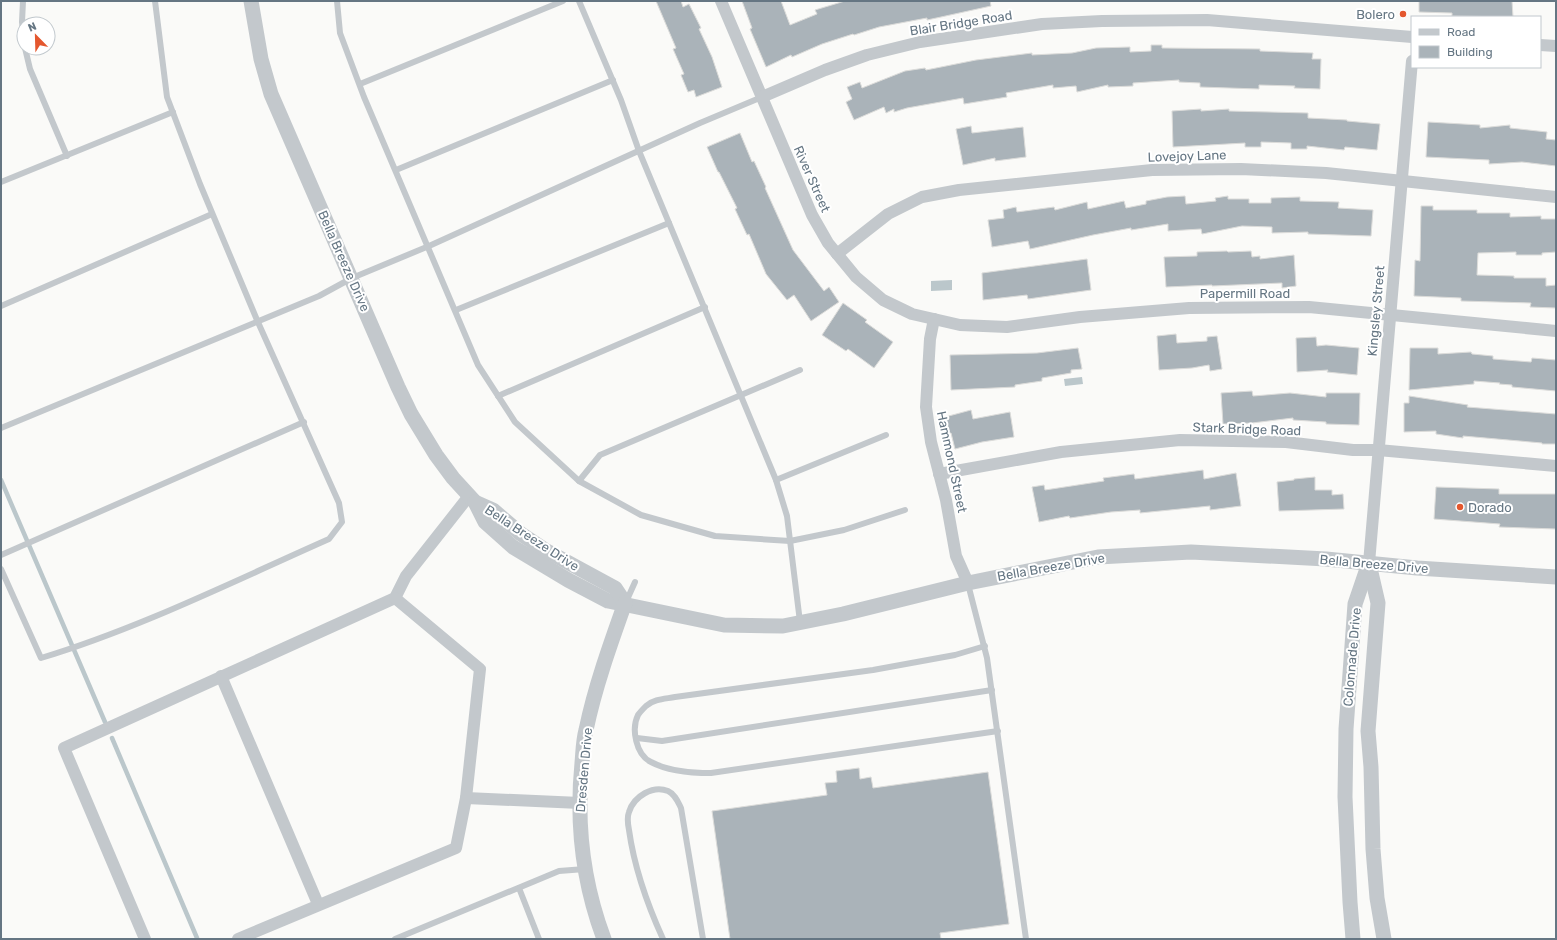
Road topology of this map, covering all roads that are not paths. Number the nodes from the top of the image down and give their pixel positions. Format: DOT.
graph roads {
  1 [pos="23,1"];
  2 [pos="154,1"];
  3 [pos="251,1"];
  4 [pos="337,1"];
  5 [pos="563,1"];
  6 [pos="579,1"];
  7 [pos="721,1"];
  8 [pos="22,16"];
  9 [pos="1411,37"];
  10 [pos="1541,46"];
  11 [pos="1556,46"];
  12 [pos="27,56"];
  13 [pos="1411,68"];
  14 [pos="613,80"];
  15 [pos="360,84"];
  16 [pos="762,97"];
  17 [pos="173,112"];
  18 [pos="639,151"];
  19 [pos="67,156"];
  20 [pos="396,170"];
  21 [pos="1402,181"];
  22 [pos="1,182"];
  23 [pos="1556,197"];
  24 [pos="212,214"];
  25 [pos="669,222"];
  26 [pos="429,246"];
  27 [pos="838,254"];
  28 [pos="352,278"];
  29 [pos="1,306"];
  30 [pos="705,307"];
  31 [pos="456,310"];
  32 [pos="1390,315"];
  33 [pos="934,319"];
  34 [pos="257,320"];
  35 [pos="1556,331"];
  36 [pos="800,370"];
  37 [pos="741,394"];
  38 [pos="498,396"];
  39 [pos="304,422"];
  40 [pos="1,428"];
  41 [pos="886,436"];
  42 [pos="1378,450"];
  43 [pos="1556,466"];
  44 [pos="940,474"];
  45 [pos="580,480"];
  46 [pos="776,480"];
  47 [pos="472,499"];
  48 [pos="905,510"];
  49 [pos="790,541"];
  50 [pos="1,555"];
  51 [pos="1368,563"];
  52 [pos="1,569"];
  53 [pos="1556,577"];
  54 [pos="635,582"];
  55 [pos="968,583"];
  56 [pos="395,598"];
  57 [pos="625,603"];
  58 [pos="801,623"];
  59 [pos="985,646"];
  60 [pos="222,676"];
  61 [pos="992,690"];
  62 [pos="998,731"];
  63 [pos="637,738"];
  64 [pos="466,798"];
  65 [pos="580,803"];
  66 [pos="585,869"];
  67 [pos="519,888"];
  68 [pos="318,904"];
  69 [pos="414,932"];
  70 [pos="145,939"];
  71 [pos="238,939"];
  72 [pos="395,939"];
  73 [pos="417,939"];
  74 [pos="539,939"];
  75 [pos="604,939"];
  76 [pos="662,939"];
  77 [pos="703,939"];
  78 [pos="1026,939"];
  79 [pos="1354,939"];
  80 [pos="1384,939"];
  1 -- 8 [label="lane"];
  2 -- 17 [label="lane"];
  3 -- 28 [label="street, Bella Breeze Drive"];
  4 -- 15 [label="lane"];
  5 -- 15 [label="lane"];
  6 -- 14 [label="lane"];
  7 -- 16 [label="street, River Street"];
  9 -- 16 [label="street, Blair Bridge Road"];
  10 -- 11 [label="street"];
  12 -- 19 [label="lane"];
  13 -- 21 [label="street, Kingsley Street"];
  14 -- 18 [label="lane"];
  14 -- 20 [label="lane"];
  15 -- 20 [label="lane"];
  16 -- 18 [label="lane"];
  16 -- 27 [label="street, River Street"];
  17 -- 19 [label="lane"];
  17 -- 24 [label="lane"];
  18 -- 25 [label="lane"];
  18 -- 26 [label="lane"];
  19 -- 22 [label="lane"];
  20 -- 26 [label="lane"];
  21 -- 23 [label="street, Lovejoy Lane"];
  21 -- 27 [label="street, Lovejoy Lane"];
  21 -- 32 [label="street, Kingsley Street"];
  24 -- 29 [label="lane"];
  24 -- 34 [label="lane"];
  25 -- 30 [label="lane"];
  25 -- 31 [label="lane"];
  26 -- 28 [label="lane"];
  26 -- 31 [label="lane"];
  27 -- 33 [label="street, River Street"];
  28 -- 34 [label="lane"];
  28 -- 47 [label="street, Bella Breeze Drive"];
  30 -- 37 [label="lane"];
  30 -- 38 [label="lane"];
  31 -- 38 [label="lane"];
  32 -- 33 [label="street, Papermill Road"];
  32 -- 35 [label="street, Papermill Road"];
  32 -- 42 [label="street, Kingsley Street"];
  33 -- 44 [label="street, Hammond Street"];
  34 -- 39 [label="lane"];
  34 -- 40 [label="lane"];
  36 -- 37 [label="lane"];
  37 -- 45 [label="lane"];
  37 -- 46 [label="lane"];
  38 -- 45 [label="lane"];
  39 -- 50 [label="lane"];
  39 -- 52 [label="lane"];
  41 -- 46 [label="lane"];
  42 -- 43 [label="street, Stark Bridge Road"];
  42 -- 44 [label="street, Stark Bridge Road"];
  42 -- 51 [label="street, Kingsley Street"];
  44 -- 55 [label="street, Hammond Street"];
  45 -- 49 [label="lane"];
  46 -- 49 [label="lane"];
  47 -- 56 [label="street"];
  47 -- 57 [label="street, Bella Breeze Drive"];
  48 -- 49 [label="lane"];
  49 -- 58 [label="lane"];
  51 -- 53 [label="street, Bella Breeze Drive"];
  51 -- 55 [label="street, Bella Breeze Drive"];
  51 -- 79 [label="street, Colonnade Drive"];
  51 -- 80 [label="street, Colonnade Drive"];
  54 -- 57 [label="lane"];
  55 -- 58 [label="street, Bella Breeze Drive"];
  55 -- 59 [label="lane"];
  56 -- 60 [label="street"];
  56 -- 64 [label="street"];
  57 -- 58 [label="street, Bella Breeze Drive"];
  57 -- 65 [label="street, Dresden Drive"];
  59 -- 61 [label="lane"];
  59 -- 63 [label="lane"];
  60 -- 68 [label="street"];
  60 -- 70 [label="street"];
  61 -- 62 [label="lane"];
  61 -- 63 [label="lane"];
  62 -- 63 [label="lane"];
  62 -- 78 [label="lane"];
  64 -- 65 [label="street"];
  64 -- 68 [label="street"];
  65 -- 66 [label="street, Dresden Drive"];
  66 -- 67 [label="lane"];
  66 -- 75 [label="street, Dresden Drive"];
  67 -- 69 [label="lane"];
  67 -- 74 [label="lane"];
  68 -- 71 [label="street"];
  69 -- 72 [label="lane"];
  69 -- 73 [label="lane"];
  76 -- 77 [label="lane"];
}
